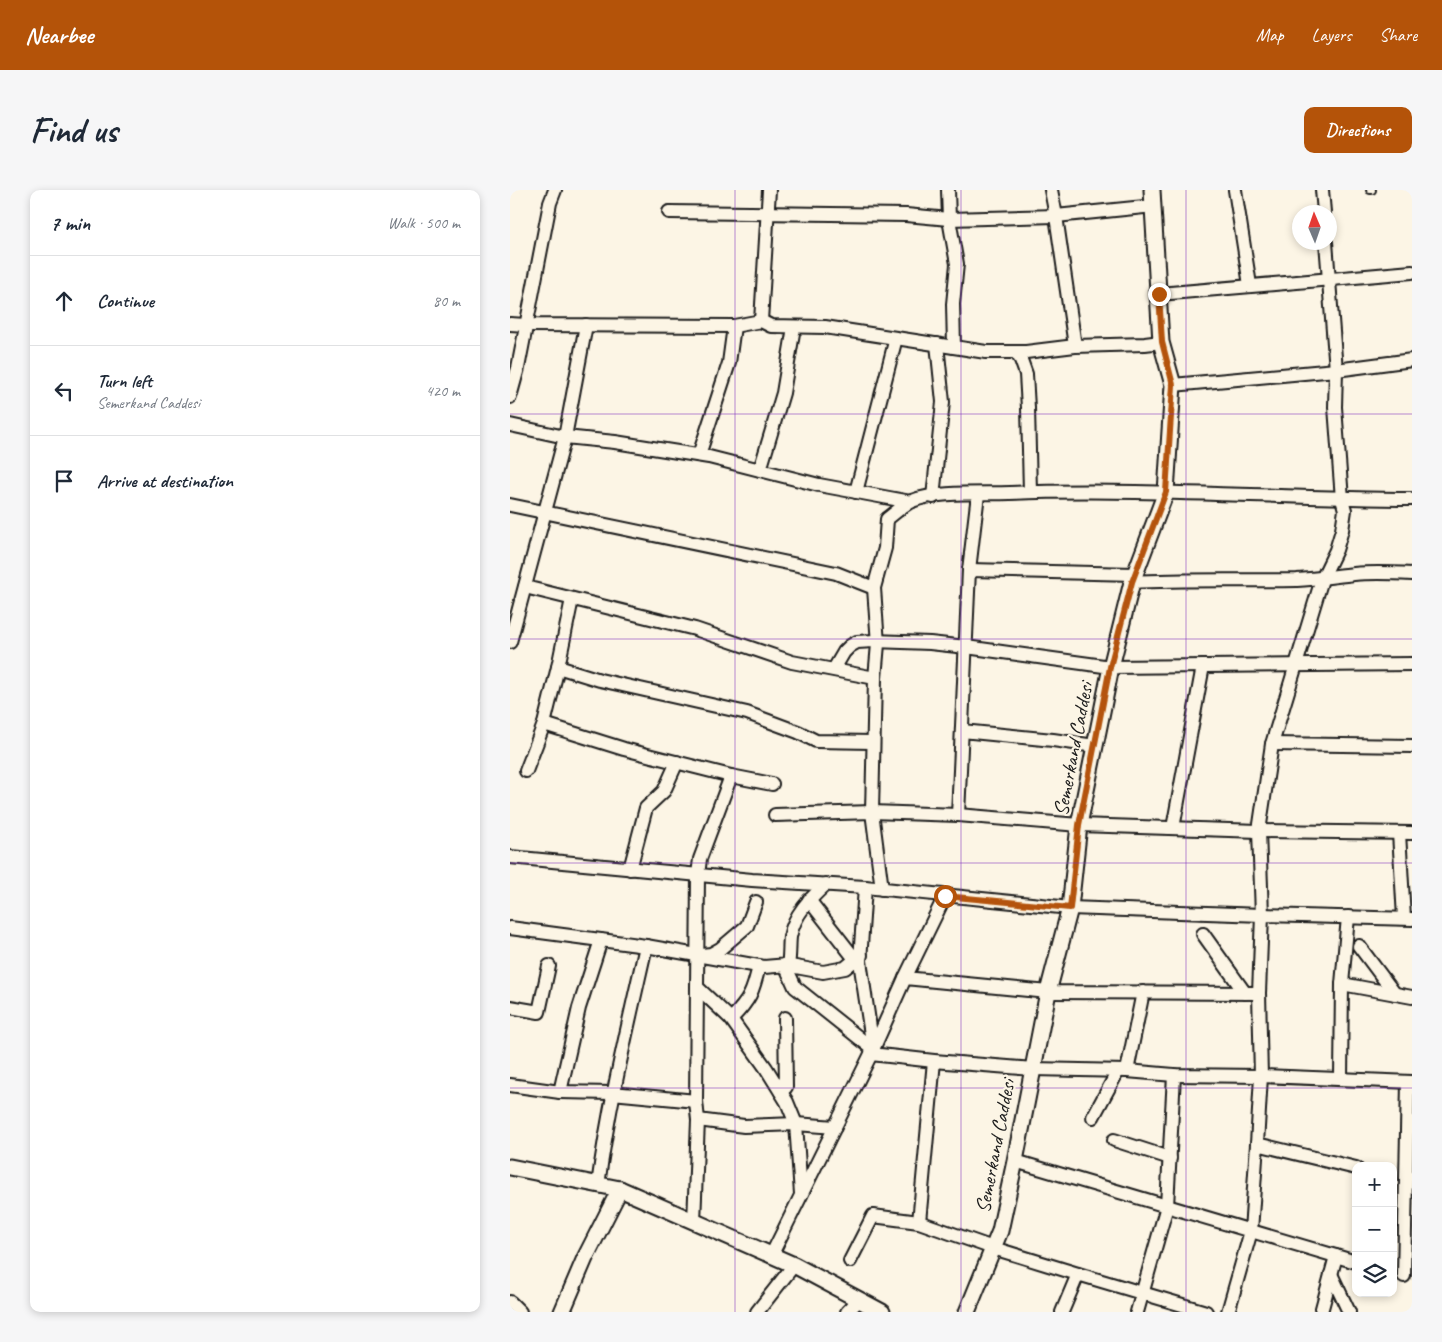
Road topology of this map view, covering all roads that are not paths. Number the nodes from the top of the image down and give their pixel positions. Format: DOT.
graph roads {
  1 [pos="555,190"];
  2 [pos="769,190"];
  3 [pos="948,190"];
  4 [pos="1051,190"];
  5 [pos="1152,190"];
  6 [pos="1236,190"];
  7 [pos="1322,190"];
  8 [pos="1323,205"];
  9 [pos="1154,206"];
  10 [pos="669,212"];
  11 [pos="768,213"];
  12 [pos="1056,216"];
  13 [pos="949,219"];
  14 [pos="1327,250"];
  15 [pos="1412,272"];
  16 [pos="1329,280"];
  17 [pos="1250,285"];
  18 [pos="1159,294"];
  19 [pos="760,322"];
  20 [pos="510,324"];
  21 [pos="526,325"];
  22 [pos="586,325"];
  23 [pos="734,326"];
  24 [pos="794,327"];
  25 [pos="896,338"];
  26 [pos="1162,342"];
  27 [pos="937,344"];
  28 [pos="1075,346"];
  29 [pos="954,347"];
  30 [pos="1016,352"];
  31 [pos="1412,360"];
  32 [pos="1336,370"];
  33 [pos="1173,385"];
  34 [pos="510,397"];
  35 [pos="510,425"];
  36 [pos="565,438"];
  37 [pos="698,455"];
  38 [pos="760,470"];
  39 [pos="856,492"];
  40 [pos="1030,492"];
  41 [pos="1166,492"];
  42 [pos="978,494"];
  43 [pos="934,497"];
  44 [pos="1342,499"];
  45 [pos="1412,499"];
  46 [pos="911,502"];
  47 [pos="510,505"];
  48 [pos="545,512"];
  49 [pos="1336,550"];
  50 [pos="969,570"];
  51 [pos="1412,574"];
  52 [pos="1340,576"];
  53 [pos="1133,578"];
  54 [pos="1322,579"];
  55 [pos="525,587"];
  56 [pos="874,588"];
  57 [pos="572,599"];
  58 [pos="878,641"];
  59 [pos="510,642"];
  60 [pos="966,646"];
  61 [pos="1296,664"];
  62 [pos="1412,664"];
  63 [pos="558,666"];
  64 [pos="1203,666"];
  65 [pos="1110,667"];
  66 [pos="834,669"];
  67 [pos="875,678"];
  68 [pos="544,724"];
  69 [pos="962,731"];
  70 [pos="872,742"];
  71 [pos="1272,744"];
  72 [pos="1095,746"];
  73 [pos="1412,746"];
  74 [pos="678,762"];
  75 [pos="526,771"];
  76 [pos="731,776"];
  77 [pos="772,784"];
  78 [pos="872,812"];
  79 [pos="775,814"];
  80 [pos="958,816"];
  81 [pos="1079,825"];
  82 [pos="1173,828"];
  83 [pos="1259,831"];
  84 [pos="1399,833"];
  85 [pos="1412,833"];
  86 [pos="510,857"];
  87 [pos="630,869"];
  88 [pos="698,875"];
  89 [pos="826,884"];
  90 [pos="865,888"];
  91 [pos="882,889"];
  92 [pos="945,896"];
  93 [pos="809,900"];
  94 [pos="756,902"];
  95 [pos="1070,908"];
  96 [pos="1262,915"];
  97 [pos="1348,917"];
  98 [pos="1408,919"];
  99 [pos="510,928"];
  100 [pos="1203,934"];
  101 [pos="600,940"];
  102 [pos="646,946"];
  103 [pos="1359,946"];
  104 [pos="697,955"];
  105 [pos="858,957"];
  106 [pos="785,965"];
  107 [pos="549,966"];
  108 [pos="759,966"];
  109 [pos="904,978"];
  110 [pos="1342,984"];
  111 [pos="697,987"];
  112 [pos="1048,992"];
  113 [pos="1143,992"];
  114 [pos="1245,993"];
  115 [pos="1259,993"];
  116 [pos="1395,994"];
  117 [pos="1412,997"];
  118 [pos="510,1007"];
  119 [pos="785,1018"];
  120 [pos="731,1019"];
  121 [pos="872,1050"];
  122 [pos="934,1061"];
  123 [pos="1032,1069"];
  124 [pos="1123,1071"];
  125 [pos="1174,1076"];
  126 [pos="1261,1076"];
  127 [pos="1340,1079"];
  128 [pos="1410,1082"];
  129 [pos="510,1085"];
  130 [pos="560,1092"];
  131 [pos="781,1092"];
  132 [pos="612,1093"];
  133 [pos="696,1101"];
  134 [pos="1093,1117"];
  135 [pos="698,1120"];
  136 [pos="796,1124"];
  137 [pos="834,1127"];
  138 [pos="1114,1140"];
  139 [pos="1257,1144"];
  140 [pos="1170,1158"];
  141 [pos="1015,1161"];
  142 [pos="510,1167"];
  143 [pos="1352,1167"];
  144 [pos="1397,1179"];
  145 [pos="598,1185"];
  146 [pos="1408,1186"];
  147 [pos="620,1190"];
  148 [pos="802,1194"];
  149 [pos="1167,1206"];
  150 [pos="694,1222"];
  151 [pos="919,1222"];
  152 [pos="1251,1231"];
  153 [pos="993,1248"];
  154 [pos="771,1256"];
  155 [pos="1336,1256"];
  156 [pos="850,1261"];
  157 [pos="1352,1261"];
  158 [pos="794,1265"];
  159 [pos="1078,1274"];
  160 [pos="1331,1274"];
  161 [pos="1403,1276"];
  162 [pos="1143,1293"];
  163 [pos="859,1300"];
  164 [pos="510,1302"];
  165 [pos="520,1312"];
  166 [pos="562,1312"];
  167 [pos="757,1312"];
  168 [pos="847,1312"];
  169 [pos="882,1312"];
  170 [pos="967,1312"];
  171 [pos="1062,1312"];
  172 [pos="1137,1312"];
  173 [pos="1206,1312"];
  174 [pos="1228,1312"];
  175 [pos="1321,1312"];
  176 [pos="1349,1312"];
  1 -- 21 [label="street"];
  2 -- 11 [label="street"];
  3 -- 13 [label="street"];
  4 -- 12 [label="street"];
  5 -- 9 [label="street, Semerkand Caddesi"];
  6 -- 17 [label="street"];
  7 -- 8 [label="street"];
  9 -- 12 [label="street"];
  9 -- 18 [label="street, Semerkand Caddesi"];
  10 -- 11 [label="street"];
  11 -- 13 [label="street"];
  11 -- 19 [label="street"];
  12 -- 13 [label="street"];
  12 -- 28 [label="street"];
  13 -- 29 [label="street"];
  14 -- 16 [label="street"];
  15 -- 16 [label="street"];
  16 -- 17 [label="street"];
  16 -- 32 [label="street"];
  17 -- 18 [label="street"];
  18 -- 26 [label="street, Semerkand Caddesi"];
  19 -- 23 [label="street"];
  19 -- 24 [label="street"];
  20 -- 21 [label="street"];
  21 -- 22 [label="street"];
  21 -- 34 [label="street"];
  22 -- 23 [label="street"];
  22 -- 36 [label="street"];
  23 -- 37 [label="street"];
  24 -- 25 [label="street"];
  24 -- 38 [label="street"];
  25 -- 27 [label="street"];
  25 -- 39 [label="street"];
  26 -- 28 [label="street"];
  26 -- 33 [label="street, Semerkand Caddesi"];
  27 -- 29 [label="street"];
  27 -- 43 [label="street"];
  28 -- 30 [label="street"];
  29 -- 30 [label="street"];
  30 -- 40 [label="street"];
  31 -- 32 [label="street"];
  32 -- 33 [label="street"];
  32 -- 44 [label="street"];
  33 -- 41 [label="street, Semerkand Caddesi"];
  35 -- 36 [label="street"];
  36 -- 37 [label="street"];
  36 -- 48 [label="street"];
  37 -- 38 [label="street"];
  38 -- 39 [label="street"];
  39 -- 46 [label="street"];
  40 -- 41 [label="street"];
  40 -- 42 [label="street"];
  41 -- 44 [label="street"];
  41 -- 53 [label="street, Semerkand Caddesi"];
  42 -- 43 [label="street"];
  42 -- 50 [label="street"];
  43 -- 46 [label="street"];
  44 -- 45 [label="street"];
  44 -- 49 [label="street"];
  46 -- 56 [label="street"];
  47 -- 48 [label="street"];
  48 -- 55 [label="street"];
  48 -- 56 [label="street"];
  49 -- 52 [label="street"];
  49 -- 54 [label="street"];
  50 -- 53 [label="street"];
  50 -- 60 [label="street"];
  51 -- 52 [label="street"];
  52 -- 54 [label="street"];
  53 -- 54 [label="street"];
  53 -- 65 [label="street, Semerkand Caddesi"];
  54 -- 61 [label="street"];
  55 -- 57 [label="street"];
  55 -- 59 [label="street"];
  56 -- 58 [label="street"];
  57 -- 63 [label="street"];
  57 -- 66 [label="street"];
  58 -- 60 [label="street"];
  58 -- 66 [label="street"];
  58 -- 67 [label="street"];
  60 -- 65 [label="street"];
  60 -- 69 [label="street"];
  61 -- 62 [label="street"];
  61 -- 64 [label="street"];
  61 -- 71 [label="street"];
  63 -- 68 [label="street"];
  63 -- 70 [label="street"];
  64 -- 65 [label="street"];
  64 -- 82 [label="street"];
  65 -- 72 [label="street, Semerkand Caddesi"];
  66 -- 67 [label="street"];
  67 -- 70 [label="street"];
  68 -- 74 [label="street"];
  68 -- 75 [label="street"];
  69 -- 72 [label="street"];
  69 -- 80 [label="street"];
  70 -- 78 [label="street"];
  71 -- 73 [label="street"];
  71 -- 83 [label="street"];
  72 -- 81 [label="street, Semerkand Caddesi"];
  74 -- 76 [label="street"];
  74 -- 87 [label="street"];
  76 -- 77 [label="street"];
  76 -- 88 [label="street"];
  78 -- 79 [label="street"];
  78 -- 80 [label="street"];
  78 -- 91 [label="street"];
  80 -- 81 [label="street"];
  81 -- 82 [label="street"];
  81 -- 95 [label="street, Semerkand Caddesi"];
  82 -- 83 [label="street"];
  83 -- 84 [label="street"];
  83 -- 96 [label="street"];
  84 -- 85 [label="street"];
  84 -- 98 [label="street"];
  86 -- 87 [label="street"];
  87 -- 88 [label="street"];
  88 -- 89 [label="street"];
  88 -- 104 [label="street"];
  89 -- 90 [label="street"];
  89 -- 93 [label="street"];
  90 -- 91 [label="street"];
  90 -- 105 [label="street"];
  91 -- 92 [label="street"];
  92 -- 95 [label="street"];
  92 -- 109 [label="street"];
  93 -- 105 [label="street"];
  93 -- 106 [label="street"];
  94 -- 104 [label="street"];
  95 -- 96 [label="street"];
  95 -- 112 [label="street, Semerkand Caddesi"];
  96 -- 97 [label="street"];
  96 -- 115 [label="street"];
  97 -- 98 [label="street"];
  97 -- 110 [label="street"];
  99 -- 101 [label="street"];
  100 -- 114 [label="street"];
  101 -- 102 [label="street"];
  101 -- 130 [label="street"];
  102 -- 104 [label="street"];
  102 -- 132 [label="street"];
  103 -- 116 [label="street"];
  104 -- 108 [label="street"];
  104 -- 111 [label="street"];
  105 -- 106 [label="street"];
  105 -- 121 [label="street"];
  106 -- 108 [label="street"];
  106 -- 121 [label="street"];
  107 -- 118 [label="street"];
  108 -- 120 [label="street"];
  109 -- 112 [label="street"];
  109 -- 121 [label="street"];
  110 -- 116 [label="street"];
  110 -- 127 [label="street"];
  111 -- 120 [label="street"];
  111 -- 133 [label="street"];
  112 -- 113 [label="street"];
  112 -- 123 [label="street, Semerkand Caddesi"];
  113 -- 114 [label="street"];
  113 -- 124 [label="street"];
  114 -- 115 [label="street"];
  115 -- 126 [label="street"];
  116 -- 117 [label="street"];
  119 -- 131 [label="street"];
  120 -- 131 [label="street"];
  121 -- 122 [label="street"];
  121 -- 137 [label="street"];
  122 -- 123 [label="street"];
  122 -- 151 [label="street"];
  123 -- 124 [label="street"];
  123 -- 141 [label="street, Semerkand Caddesi"];
  124 -- 125 [label="street"];
  124 -- 134 [label="street"];
  125 -- 126 [label="street"];
  125 -- 140 [label="street"];
  126 -- 127 [label="street"];
  126 -- 139 [label="street"];
  127 -- 128 [label="street"];
  128 -- 146 [label="street"];
  129 -- 130 [label="street"];
  130 -- 132 [label="street"];
  131 -- 136 [label="street"];
  132 -- 133 [label="street"];
  132 -- 145 [label="street"];
  133 -- 135 [label="street"];
  135 -- 136 [label="street"];
  135 -- 150 [label="street"];
  136 -- 137 [label="street"];
  136 -- 148 [label="street"];
  137 -- 148 [label="street"];
  138 -- 140 [label="street"];
  139 -- 143 [label="street"];
  139 -- 152 [label="street"];
  140 -- 149 [label="street"];
  141 -- 149 [label="street"];
  141 -- 153 [label="street, Semerkand Caddesi"];
  142 -- 145 [label="street"];
  144 -- 146 [label="street"];
  145 -- 147 [label="street"];
  146 -- 161 [label="street"];
  147 -- 150 [label="street"];
  147 -- 166 [label="street"];
  148 -- 154 [label="street"];
  149 -- 152 [label="street"];
  149 -- 162 [label="street"];
  150 -- 154 [label="street"];
  151 -- 153 [label="street"];
  151 -- 156 [label="street"];
  152 -- 155 [label="street"];
  152 -- 174 [label="street"];
  153 -- 159 [label="street"];
  153 -- 170 [label="street, Semerkand Caddesi"];
  154 -- 158 [label="street"];
  155 -- 157 [label="street"];
  155 -- 160 [label="street"];
  158 -- 163 [label="street"];
  158 -- 167 [label="street"];
  159 -- 162 [label="street"];
  159 -- 171 [label="street"];
  160 -- 175 [label="street"];
  160 -- 176 [label="street"];
  162 -- 172 [label="street"];
  162 -- 173 [label="street"];
  163 -- 168 [label="street"];
  163 -- 169 [label="street"];
  164 -- 165 [label="street"];
}
